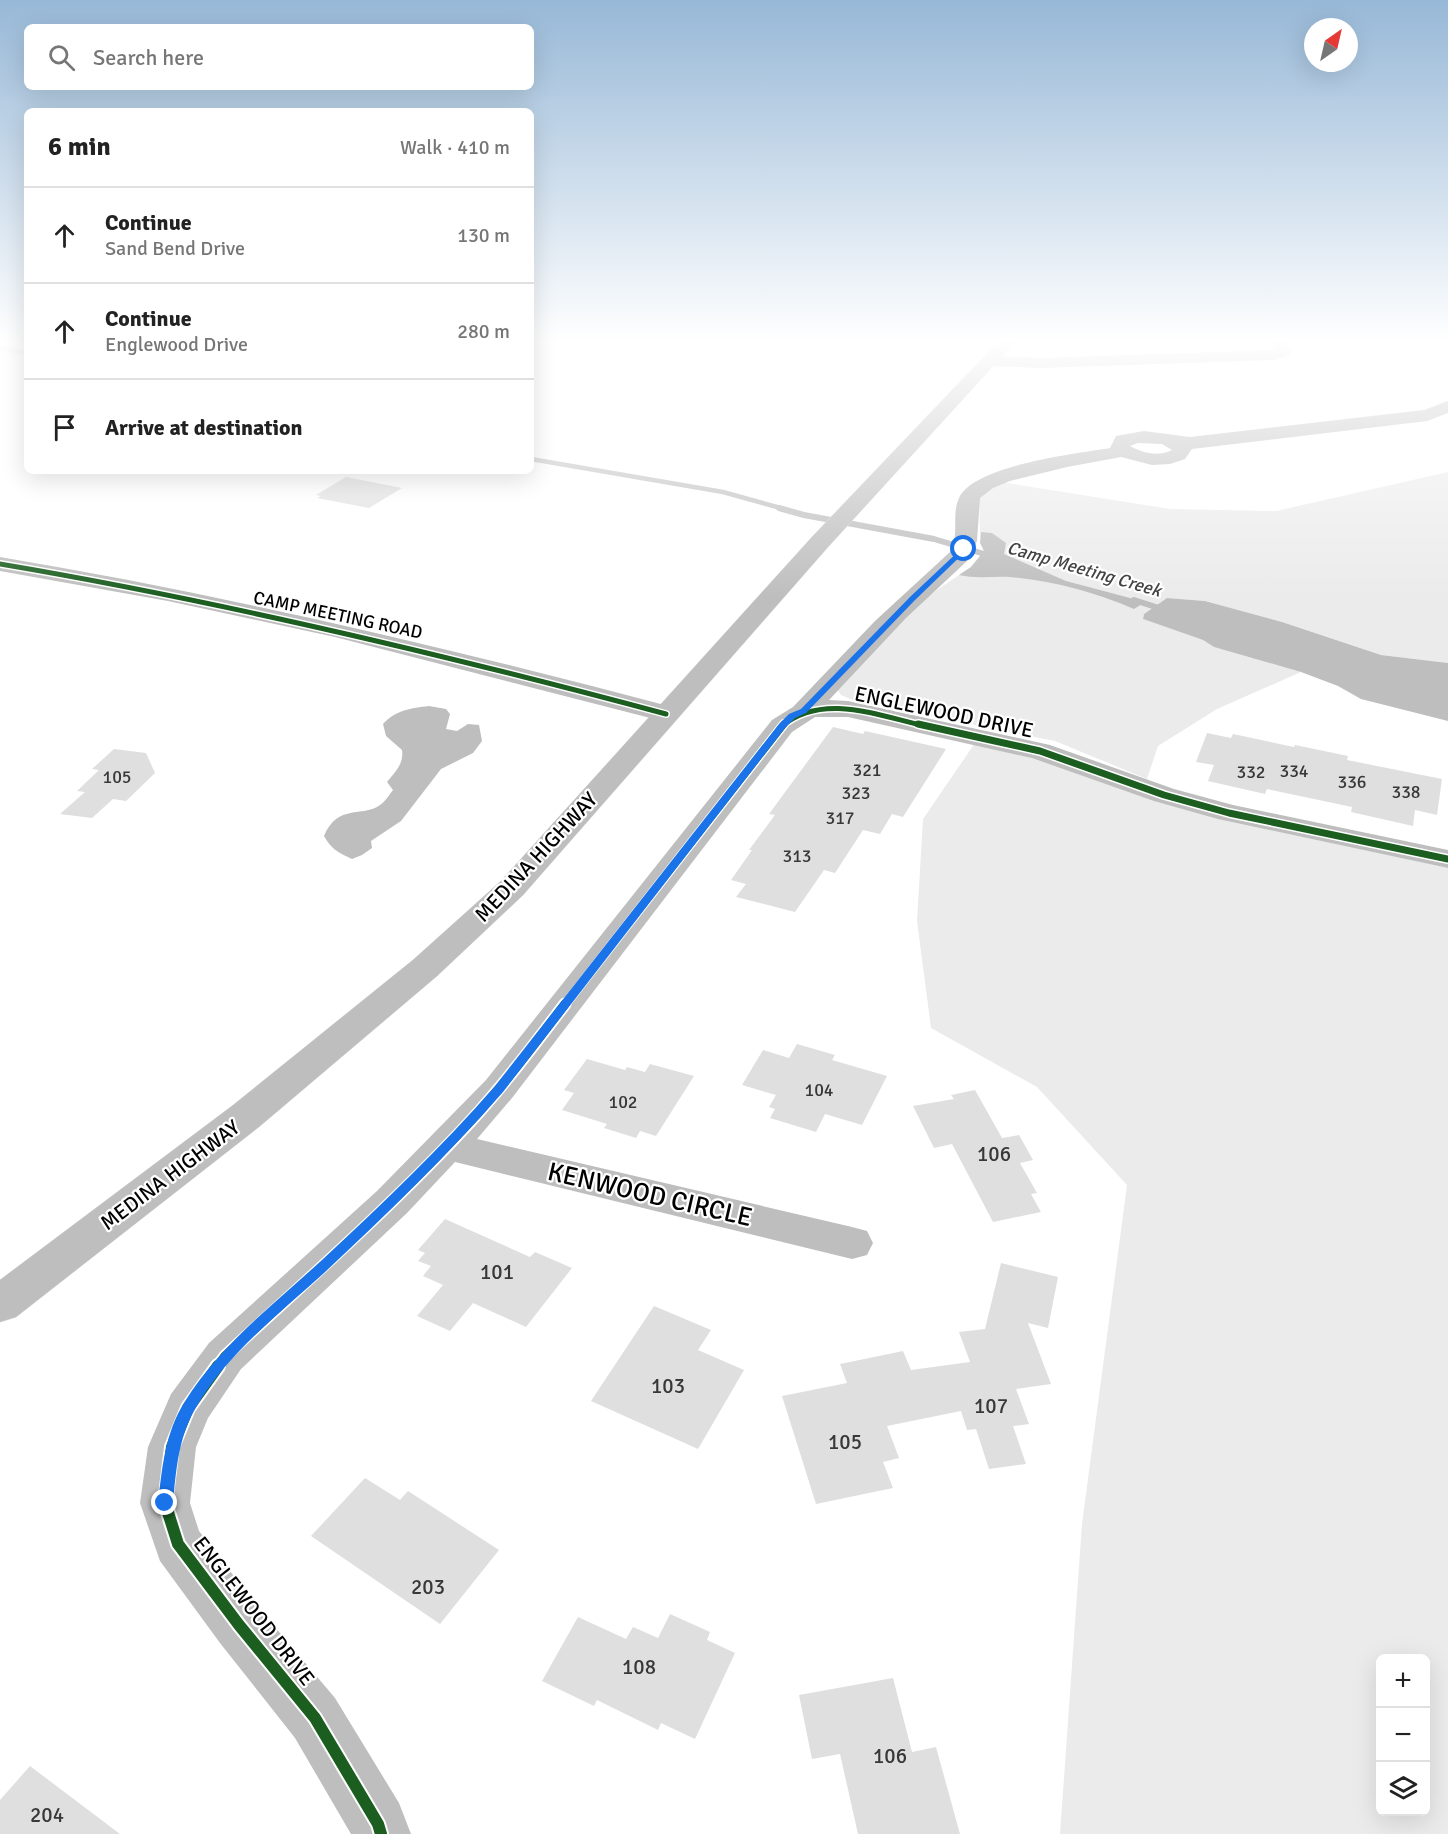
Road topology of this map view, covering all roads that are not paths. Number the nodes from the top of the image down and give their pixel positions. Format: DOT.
graph roads {
  1 [pos="929,427"];
  2 [pos="1329,427"];
  3 [pos="0,564"];
  4 [pos="804,711"];
  5 [pos="666,714"];
  6 [pos="1448,859"];
  7 [pos="448,1146"];
  8 [pos="852,1243"];
  9 [pos="0,1304"];
  10 [pos="381,1834"];
  1 -- 5 [label="street, MEDINA HIGHWAY"];
  2 -- 4 [label="street"];
  3 -- 5 [label="street, CAMP MEETING ROAD"];
  4 -- 6 [label="street, ENGLEWOOD DRIVE"];
  4 -- 7 [label="street, ENGLEWOOD DRIVE"];
  5 -- 9 [label="street, MEDINA HIGHWAY"];
  7 -- 8 [label="street, KENWOOD CIRCLE"];
  7 -- 10 [label="street, ENGLEWOOD DRIVE"];
}
